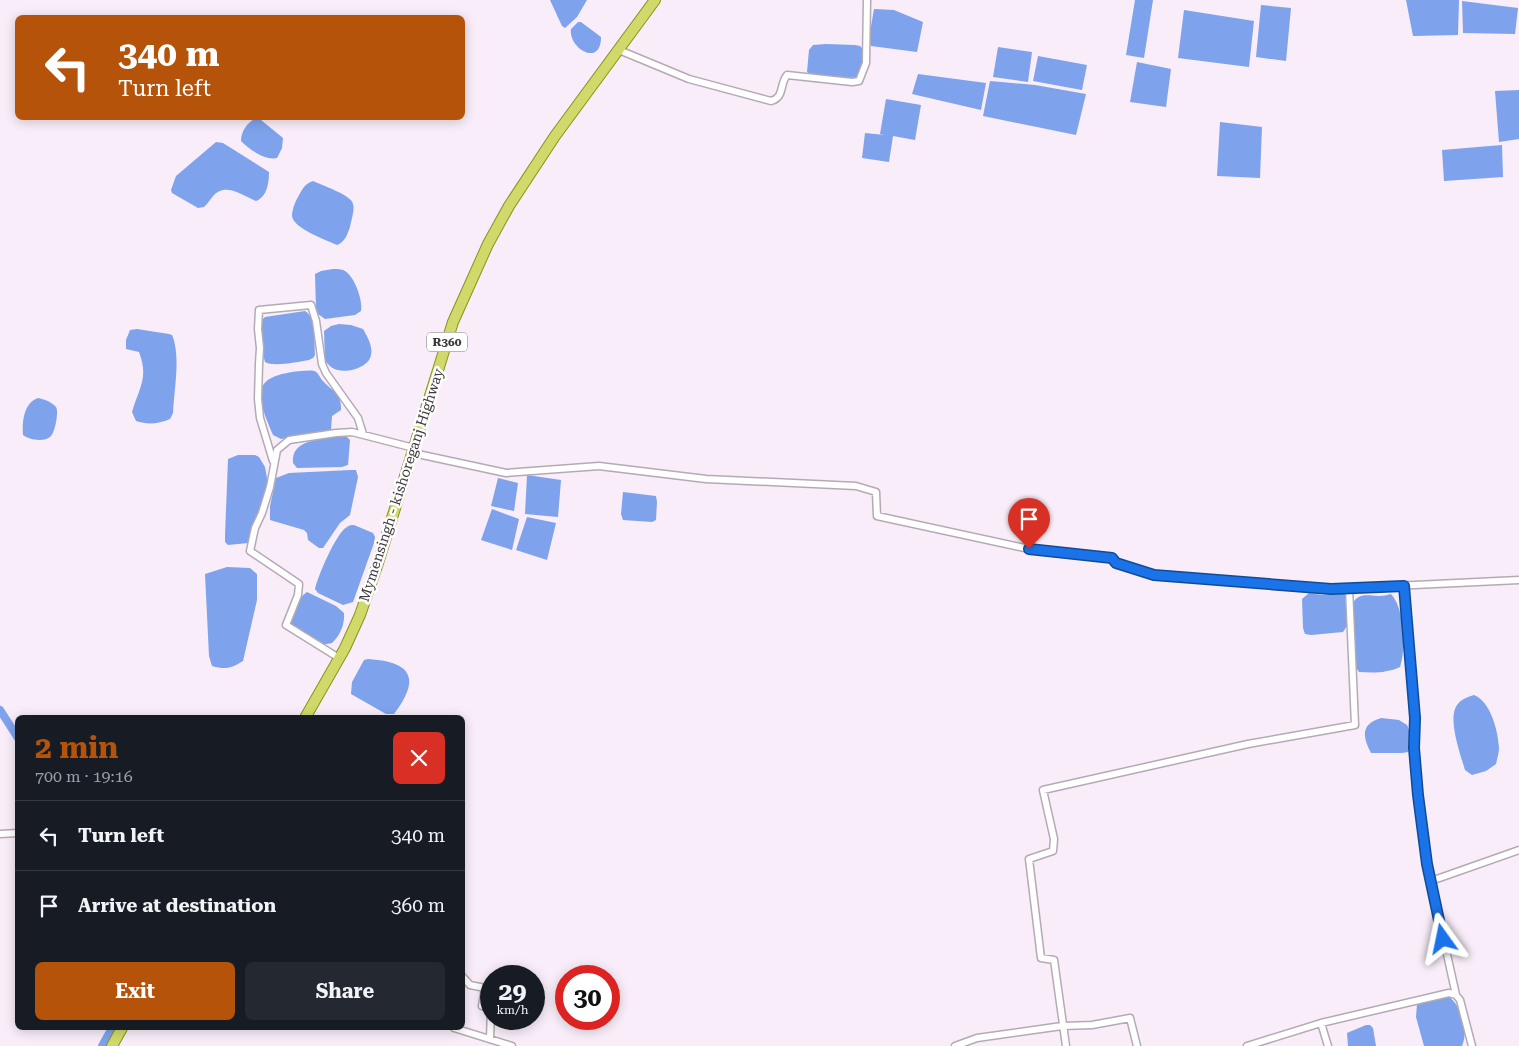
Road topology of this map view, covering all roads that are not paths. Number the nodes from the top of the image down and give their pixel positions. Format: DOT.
graph roads {
  1 [pos="655,0"];
  2 [pos="867,0"];
  3 [pos="619,50"];
  4 [pos="363,434"];
  5 [pos="413,450"];
  6 [pos="274,462"];
  7 [pos="1519,580"];
  8 [pos="1404,586"];
  9 [pos="1349,588"];
  10 [pos="339,658"];
  11 [pos="306,715"];
  12 [pos="15,833"];
  13 [pos="0,834"];
  14 [pos="1519,850"];
  15 [pos="1431,881"];
  16 [pos="465,979"];
  17 [pos="480,987"];
  18 [pos="1456,995"];
  19 [pos="1321,1023"];
  20 [pos="1062,1026"];
  21 [pos="121,1030"];
  22 [pos="461,1030"];
  23 [pos="490,1030"];
  24 [pos="490,1039"];
  25 [pos="112,1046"];
  26 [pos="512,1046"];
  27 [pos="955,1046"];
  28 [pos="1066,1046"];
  29 [pos="1137,1046"];
  30 [pos="1247,1046"];
  31 [pos="1328,1046"];
  32 [pos="1472,1046"];
  1 -- 3 [label="main road, Mymensingh - kishoreganj Highway / R360"];
  2 -- 3 [label="street"];
  3 -- 5 [label="main road, Mymensingh - kishoreganj Highway / R360"];
  4 -- 5 [label="street"];
  4 -- 6 [label="street"];
  4 -- 6 [label="street"];
  5 -- 9 [label="street"];
  5 -- 10 [label="main road, Mymensingh - kishoreganj Highway / R360"];
  6 -- 10 [label="street"];
  7 -- 8 [label="street"];
  8 -- 9 [label="street"];
  8 -- 15 [label="street"];
  9 -- 20 [label="street"];
  10 -- 11 [label="main road, Mymensingh - kishoreganj Highway / R360"];
  12 -- 13 [label="street"];
  14 -- 15 [label="street"];
  15 -- 18 [label="street"];
  16 -- 17 [label="street"];
  18 -- 19 [label="street"];
  18 -- 32 [label="street"];
  19 -- 30 [label="street"];
  19 -- 31 [label="street"];
  20 -- 27 [label="street"];
  20 -- 28 [label="street"];
  20 -- 29 [label="street"];
  21 -- 25 [label="main road"];
  22 -- 24 [label="street"];
  23 -- 24 [label="street"];
  24 -- 26 [label="street"];
}
